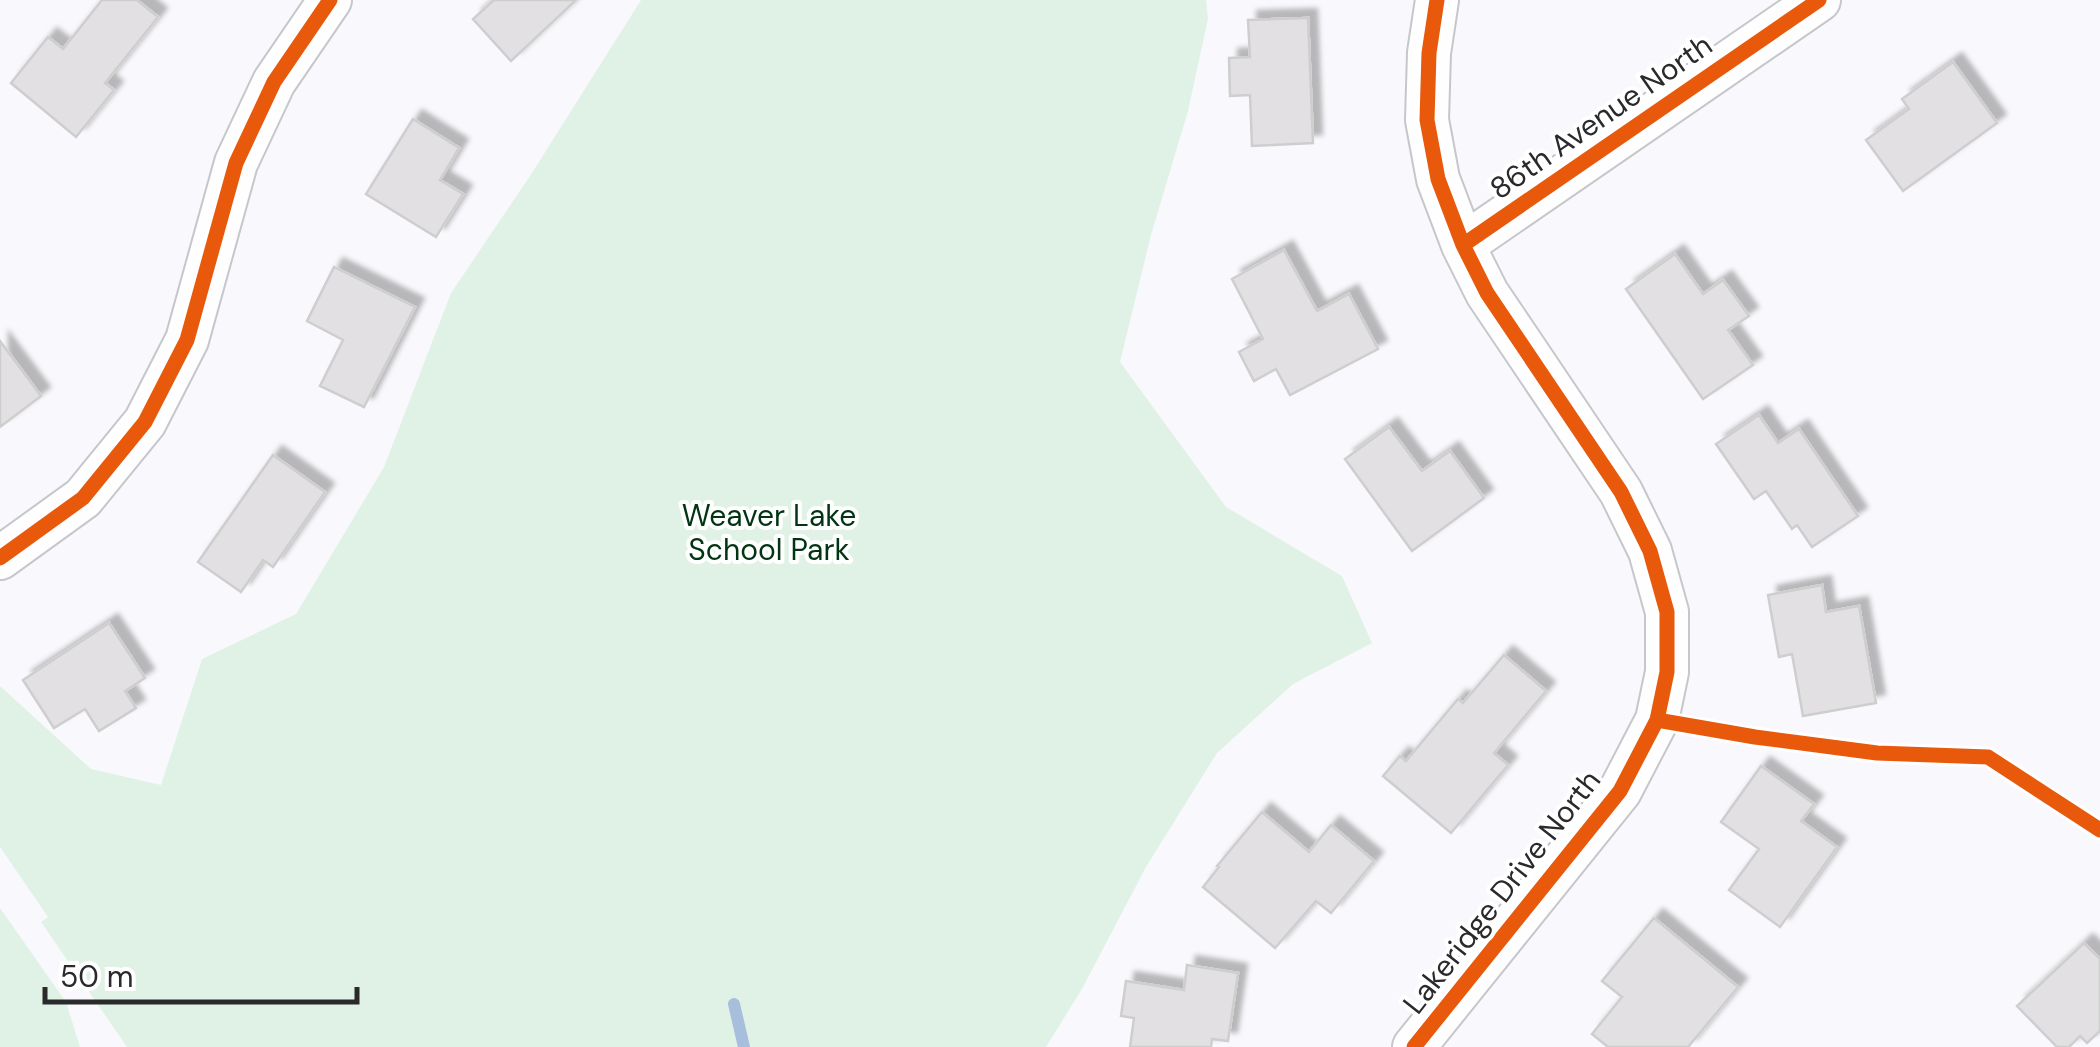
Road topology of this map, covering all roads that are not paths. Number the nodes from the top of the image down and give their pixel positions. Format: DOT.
graph roads {
  1 [pos="330,0"];
  2 [pos="1436,0"];
  3 [pos="1819,0"];
  4 [pos="1463,246"];
  5 [pos="0,558"];
  6 [pos="1414,1047"];
  1 -- 5 [label="street"];
  2 -- 4 [label="street, Lakeridge Drive North"];
  3 -- 4 [label="street, 86th Avenue North"];
  4 -- 6 [label="street, Lakeridge Drive North"];
}
